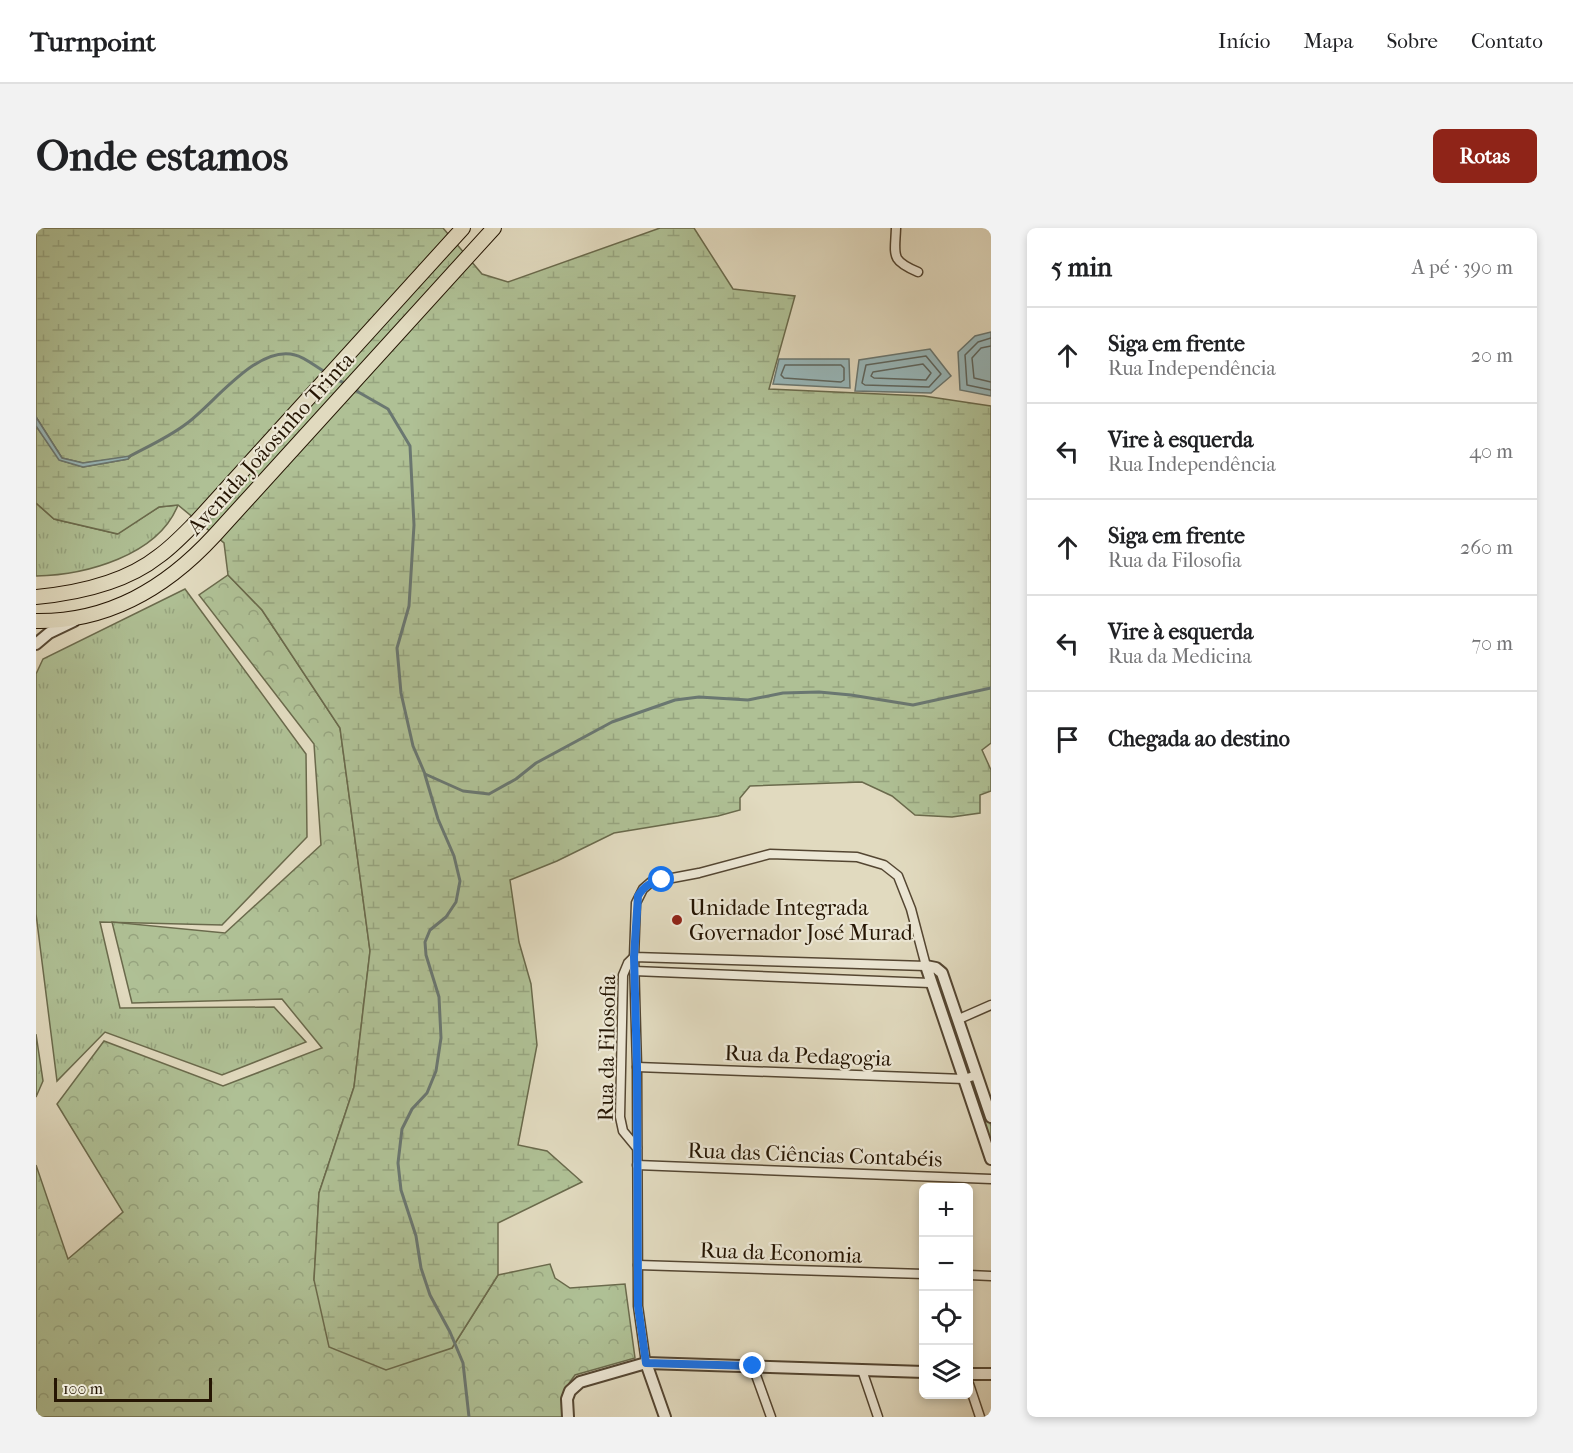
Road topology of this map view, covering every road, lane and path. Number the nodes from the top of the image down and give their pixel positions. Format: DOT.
graph roads {
  1 [pos="494,228"];
  2 [pos="896,228"];
  3 [pos="461,230"];
  4 [pos="918,272"];
  5 [pos="36,597"];
  6 [pos="78,619"];
  7 [pos="36,621"];
  8 [pos="36,644"];
  9 [pos="634,957"];
  10 [pos="926,966"];
  11 [pos="634,971"];
  12 [pos="930,983"];
  13 [pos="991,1005"];
  14 [pos="958,1019"];
  15 [pos="637,1067"];
  16 [pos="977,1075"];
  17 [pos="964,1079"];
  18 [pos="991,1117"];
  19 [pos="637,1148"];
  20 [pos="991,1159"];
  21 [pos="637,1165"];
  22 [pos="991,1179"];
  23 [pos="638,1265"];
  24 [pos="919,1274"];
  25 [pos="973,1275"];
  26 [pos="991,1276"];
  27 [pos="646,1363"];
  28 [pos="753,1366"];
  29 [pos="862,1370"];
  30 [pos="919,1372"];
  31 [pos="973,1374"];
  32 [pos="991,1374"];
  33 [pos="973,1396"];
  34 [pos="568,1417"];
  35 [pos="665,1417"];
  36 [pos="771,1417"];
  37 [pos="878,1417"];
  38 [pos="980,1417"];
  1 -- 6 [label="main road, Avenida Joãosinho Trinta"];
  2 -- 4 [label="street"];
  3 -- 5 [label="main road, Avenida Joãosinho Trinta"];
  6 -- 7 [label="main road, Avenida Joãosinho Trinta"];
  6 -- 8 [label="street"];
  9 -- 10 [label="street"];
  9 -- 10 [label="street"];
  9 -- 11 [label="street, Rua da Filosofia"];
  9 -- 19 [label="street, Rua da Filosofia"];
  10 -- 12 [label="street"];
  10 -- 14 [label="street"];
  11 -- 12 [label="street"];
  11 -- 15 [label="street, Rua da Filosofia"];
  12 -- 17 [label="street"];
  13 -- 14 [label="street"];
  14 -- 16 [label="street"];
  15 -- 17 [label="street, Rua da Pedagogia"];
  15 -- 19 [label="street, Rua da Filosofia"];
  16 -- 17 [label="street, Rua da Pedagogia"];
  16 -- 18 [label="street"];
  17 -- 20 [label="street"];
  19 -- 21 [label="street, Rua da Filosofia"];
  21 -- 22 [label="street, Rua das Ciências Contabéis"];
  21 -- 23 [label="street, Rua da Filosofia"];
  23 -- 24 [label="street, Rua da Economia"];
  23 -- 27 [label="street, Rua da Filosofia"];
  25 -- 26 [label="street"];
  27 -- 28 [label="street"];
  27 -- 34 [label="street"];
  27 -- 35 [label="street, Rua da Filosofia"];
  28 -- 29 [label="street"];
  28 -- 36 [label="street"];
  29 -- 30 [label="street"];
  29 -- 37 [label="street"];
  31 -- 32 [label="street"];
  33 -- 38 [label="street"];
}
